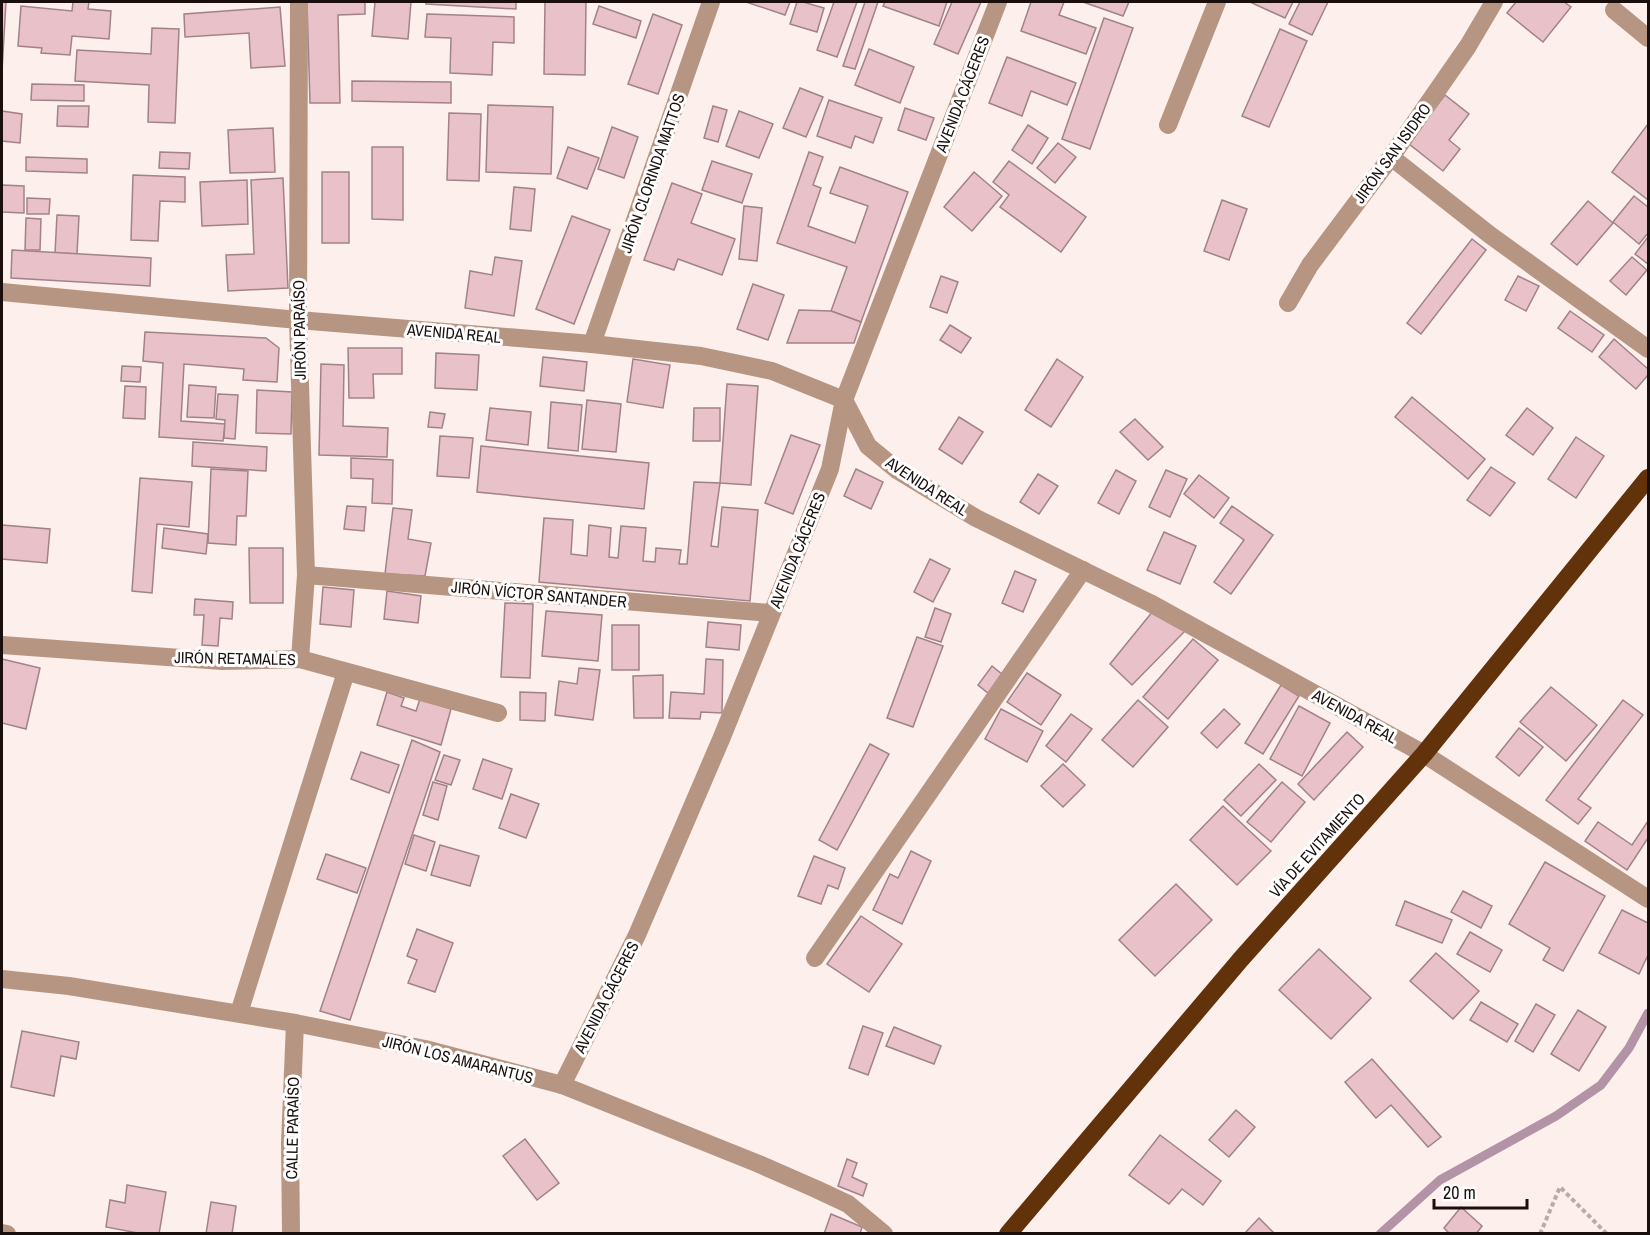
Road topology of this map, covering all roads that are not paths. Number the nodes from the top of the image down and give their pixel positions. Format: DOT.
graph roads {
  1 [pos="299,2"];
  2 [pos="711,2"];
  3 [pos="998,2"];
  4 [pos="1217,2"];
  5 [pos="1490,3"];
  6 [pos="1614,10"];
  7 [pos="1648,38"];
  8 [pos="1167,125"];
  9 [pos="1391,157"];
  10 [pos="2,292"];
  11 [pos="1288,303"];
  12 [pos="298,320"];
  13 [pos="592,344"];
  14 [pos="1648,350"];
  15 [pos="844,400"];
  16 [pos="1648,478"];
  17 [pos="1083,570"];
  18 [pos="306,575"];
  19 [pos="771,614"];
  20 [pos="2,645"];
  21 [pos="300,659"];
  22 [pos="346,672"];
  23 [pos="498,713"];
  24 [pos="1424,754"];
  25 [pos="1648,898"];
  26 [pos="815,958"];
  27 [pos="2,979"];
  28 [pos="239,1013"];
  29 [pos="295,1023"];
  30 [pos="562,1085"];
  31 [pos="2,1233"];
  32 [pos="7,1233"];
  33 [pos="291,1233"];
  34 [pos="884,1233"];
  35 [pos="1008,1233"];
  1 -- 12 [label="street, JIRÓN PARAÍSO"];
  2 -- 13 [label="street, JIRÓN CLORINDA MATTOS"];
  3 -- 15 [label="street, AVENIDA CÁCERES"];
  4 -- 8 [label="street"];
  5 -- 9 [label="street, JIRÓN SAN ISIDRO"];
  6 -- 7 [label="street"];
  9 -- 11 [label="street, JIRÓN SAN ISIDRO"];
  9 -- 14 [label="street"];
  10 -- 12 [label="street, AVENIDA REAL"];
  12 -- 13 [label="street, AVENIDA REAL"];
  12 -- 18 [label="street, JIRÓN PARAÍSO"];
  13 -- 15 [label="street, AVENIDA REAL"];
  15 -- 17 [label="street, AVENIDA REAL"];
  15 -- 19 [label="street, AVENIDA CÁCERES"];
  16 -- 24 [label="highway, VÍA DE EVITAMIENTO"];
  17 -- 24 [label="street, AVENIDA REAL"];
  17 -- 26 [label="street"];
  18 -- 19 [label="street, JIRÓN VÍCTOR SANTANDER"];
  18 -- 21 [label="street, JIRÓN PARAÍSO"];
  19 -- 30 [label="street, AVENIDA CÁCERES"];
  20 -- 21 [label="street, JIRÓN RETAMALES"];
  21 -- 22 [label="street, JIRÓN RETAMALES"];
  22 -- 23 [label="street, JIRÓN RETAMALES"];
  22 -- 28 [label="street"];
  24 -- 25 [label="street, AVENIDA REAL"];
  24 -- 35 [label="highway, VÍA DE EVITAMIENTO"];
  27 -- 28 [label="street, JIRÓN LOS AMARANTUS"];
  28 -- 29 [label="street, JIRÓN LOS AMARANTUS"];
  29 -- 30 [label="street, JIRÓN LOS AMARANTUS"];
  29 -- 33 [label="street, CALLE PARAÍSO"];
  30 -- 34 [label="street, JIRÓN LOS AMARANTUS"];
  31 -- 32 [label="street"];
}
